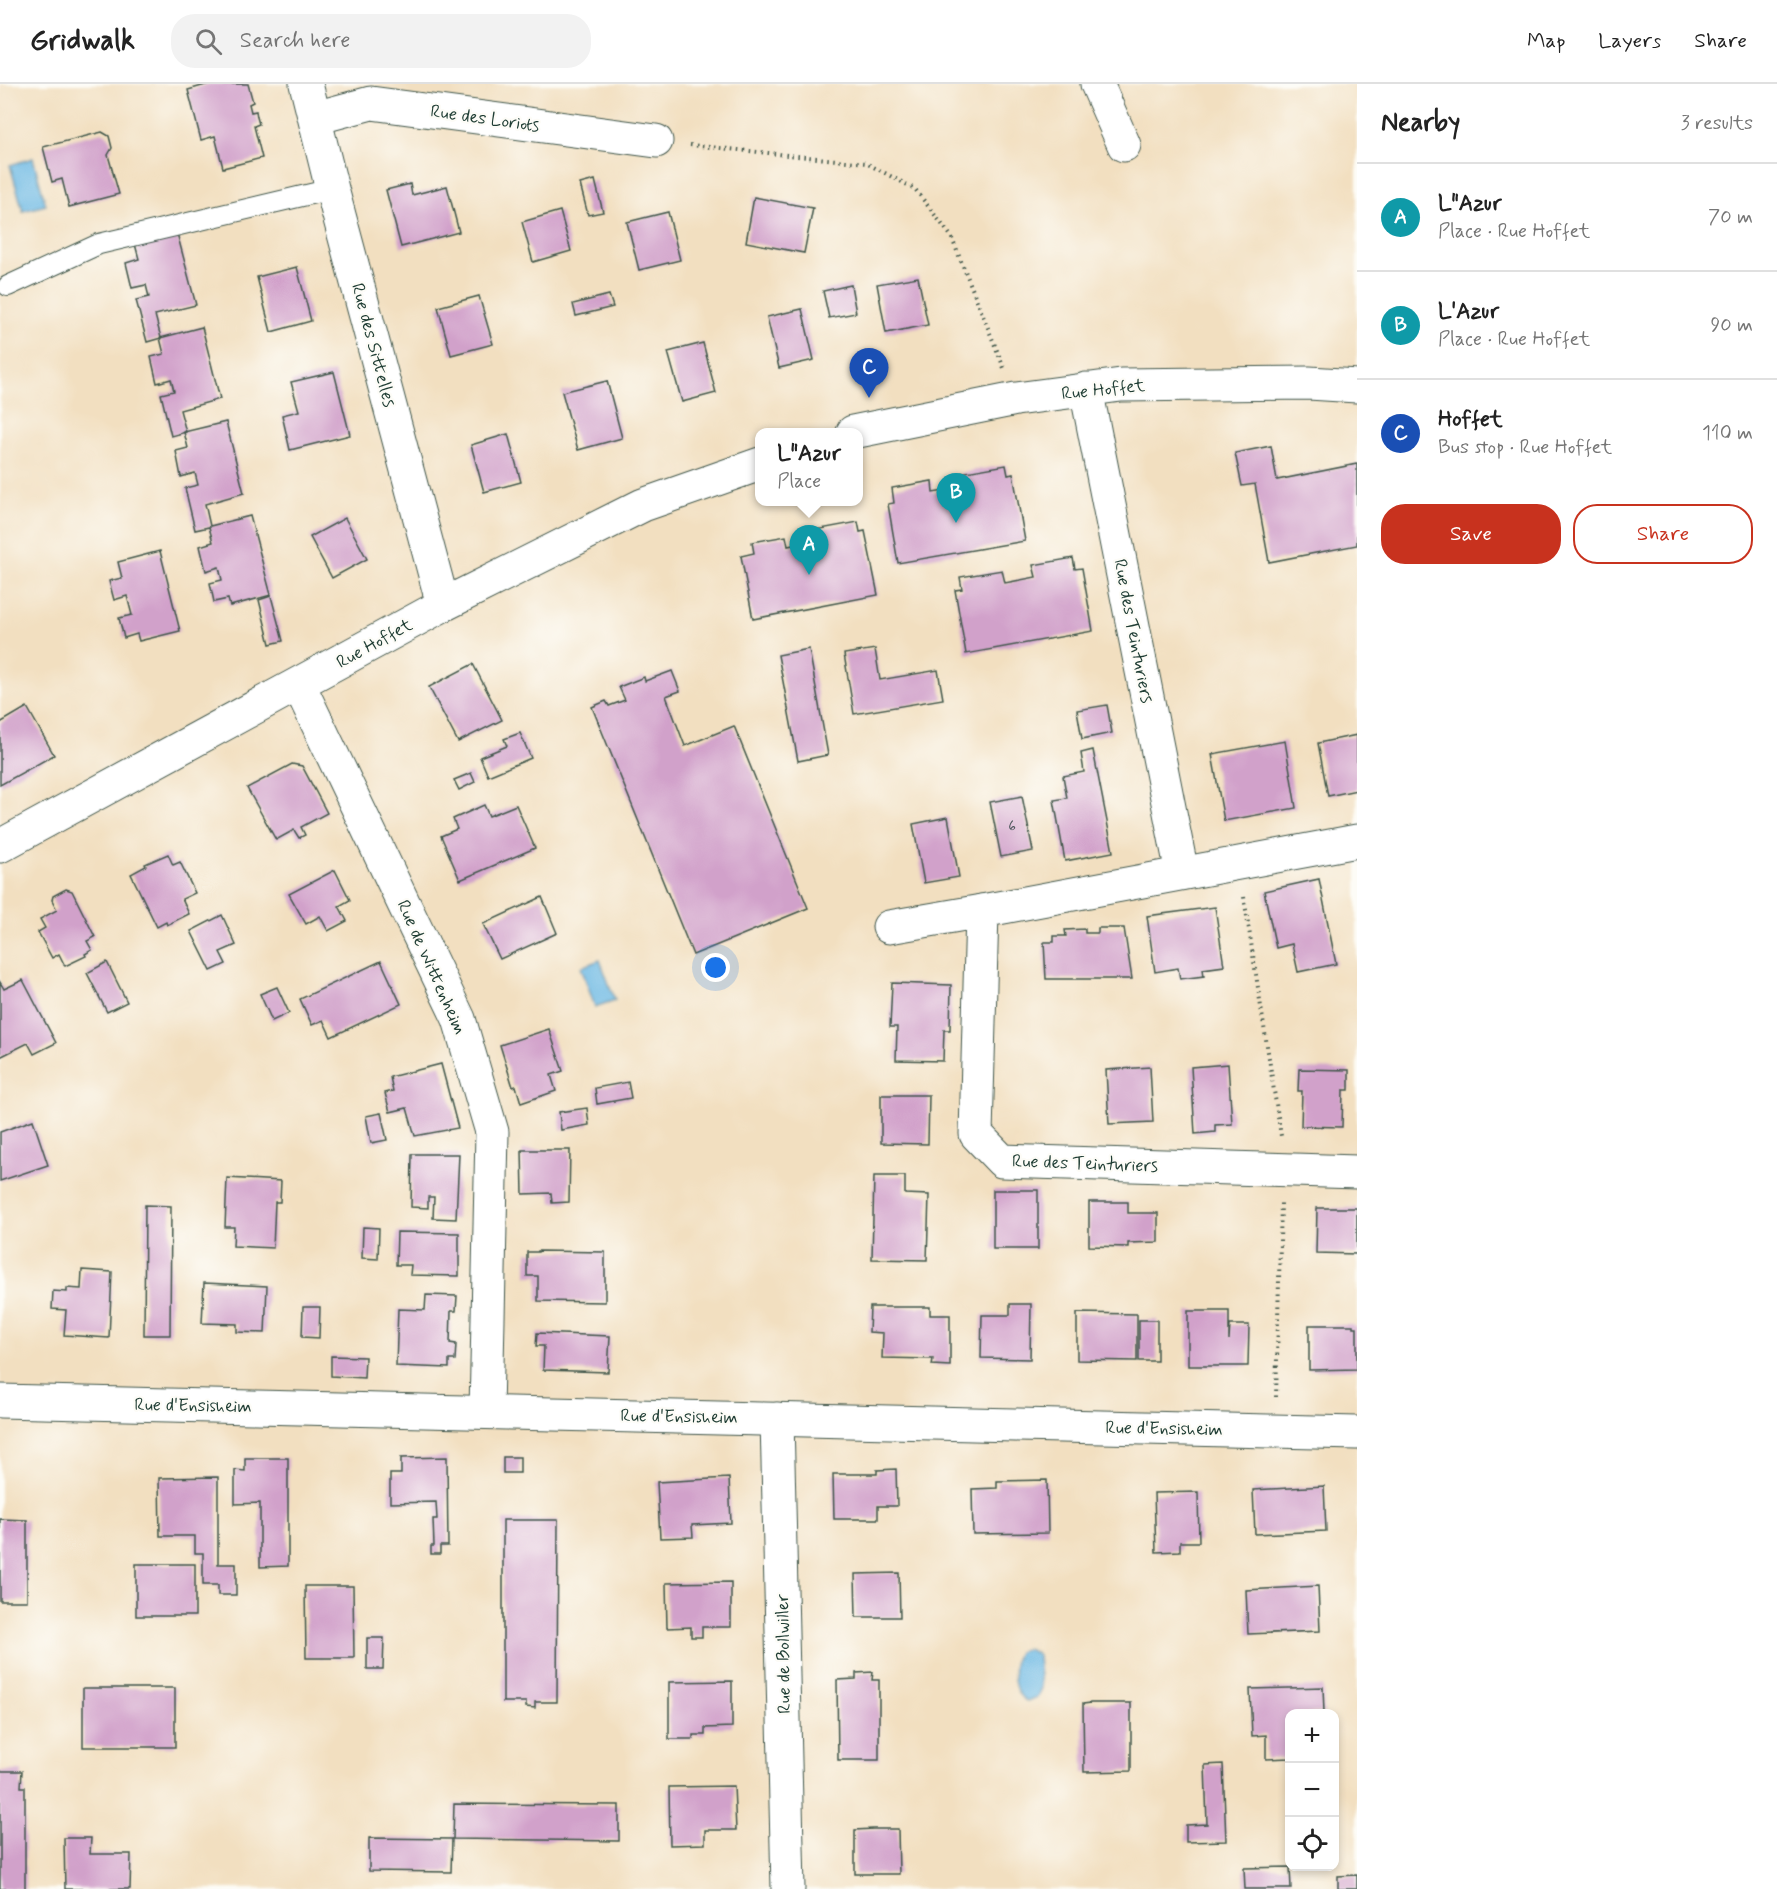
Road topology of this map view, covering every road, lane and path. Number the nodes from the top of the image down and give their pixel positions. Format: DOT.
graph roads {
  1 [pos="306,84"];
  2 [pos="1097,84"];
  3 [pos="315,118"];
  4 [pos="656,141"];
  5 [pos="1124,145"];
  6 [pos="332,189"];
  7 [pos="8,286"];
  8 [pos="1357,386"];
  9 [pos="1086,389"];
  10 [pos="1016,399"];
  11 [pos="863,430"];
  12 [pos="755,465"];
  13 [pos="443,605"];
  14 [pos="299,685"];
  15 [pos="1357,841"];
  16 [pos="0,846"];
  17 [pos="1239,863"];
  18 [pos="1182,873"];
  19 [pos="967,913"];
  20 [pos="889,927"];
  21 [pos="1282,1169"];
  22 [pos="1357,1172"];
  23 [pos="0,1401"];
  24 [pos="486,1412"];
  25 [pos="777,1419"];
  26 [pos="1275,1431"];
  27 [pos="1357,1433"];
  28 [pos="788,1889"];
  1 -- 3 [label="street, Rue des Sittelles"];
  2 -- 5 [label="street"];
  3 -- 4 [label="street, Rue des Loriots"];
  3 -- 6 [label="street, Rue des Sittelles"];
  4 -- 10 [label="path"];
  6 -- 7 [label="lane"];
  6 -- 13 [label="street, Rue des Sittelles"];
  8 -- 9 [label="street, Rue Hoffet"];
  9 -- 10 [label="street, Rue Hoffet"];
  9 -- 18 [label="street, Rue des Teinturiers"];
  10 -- 11 [label="street, Rue Hoffet"];
  12 -- 13 [label="street, Rue Hoffet"];
  13 -- 14 [label="street, Rue Hoffet"];
  14 -- 16 [label="street, Rue Hoffet"];
  14 -- 24 [label="street, Rue de Wittenheim"];
  15 -- 17 [label="street"];
  17 -- 18 [label="street"];
  17 -- 21 [label="path"];
  18 -- 19 [label="street"];
  19 -- 20 [label="street"];
  19 -- 21 [label="street, Rue des Teinturiers"];
  21 -- 22 [label="street, Rue des Teinturiers"];
  21 -- 26 [label="path"];
  23 -- 24 [label="street, Rue d'Ensisheim"];
  24 -- 25 [label="street, Rue d'Ensisheim"];
  25 -- 26 [label="street, Rue d'Ensisheim"];
  25 -- 28 [label="street, Rue de Bollwiller"];
  26 -- 27 [label="street, Rue d'Ensisheim"];
}
